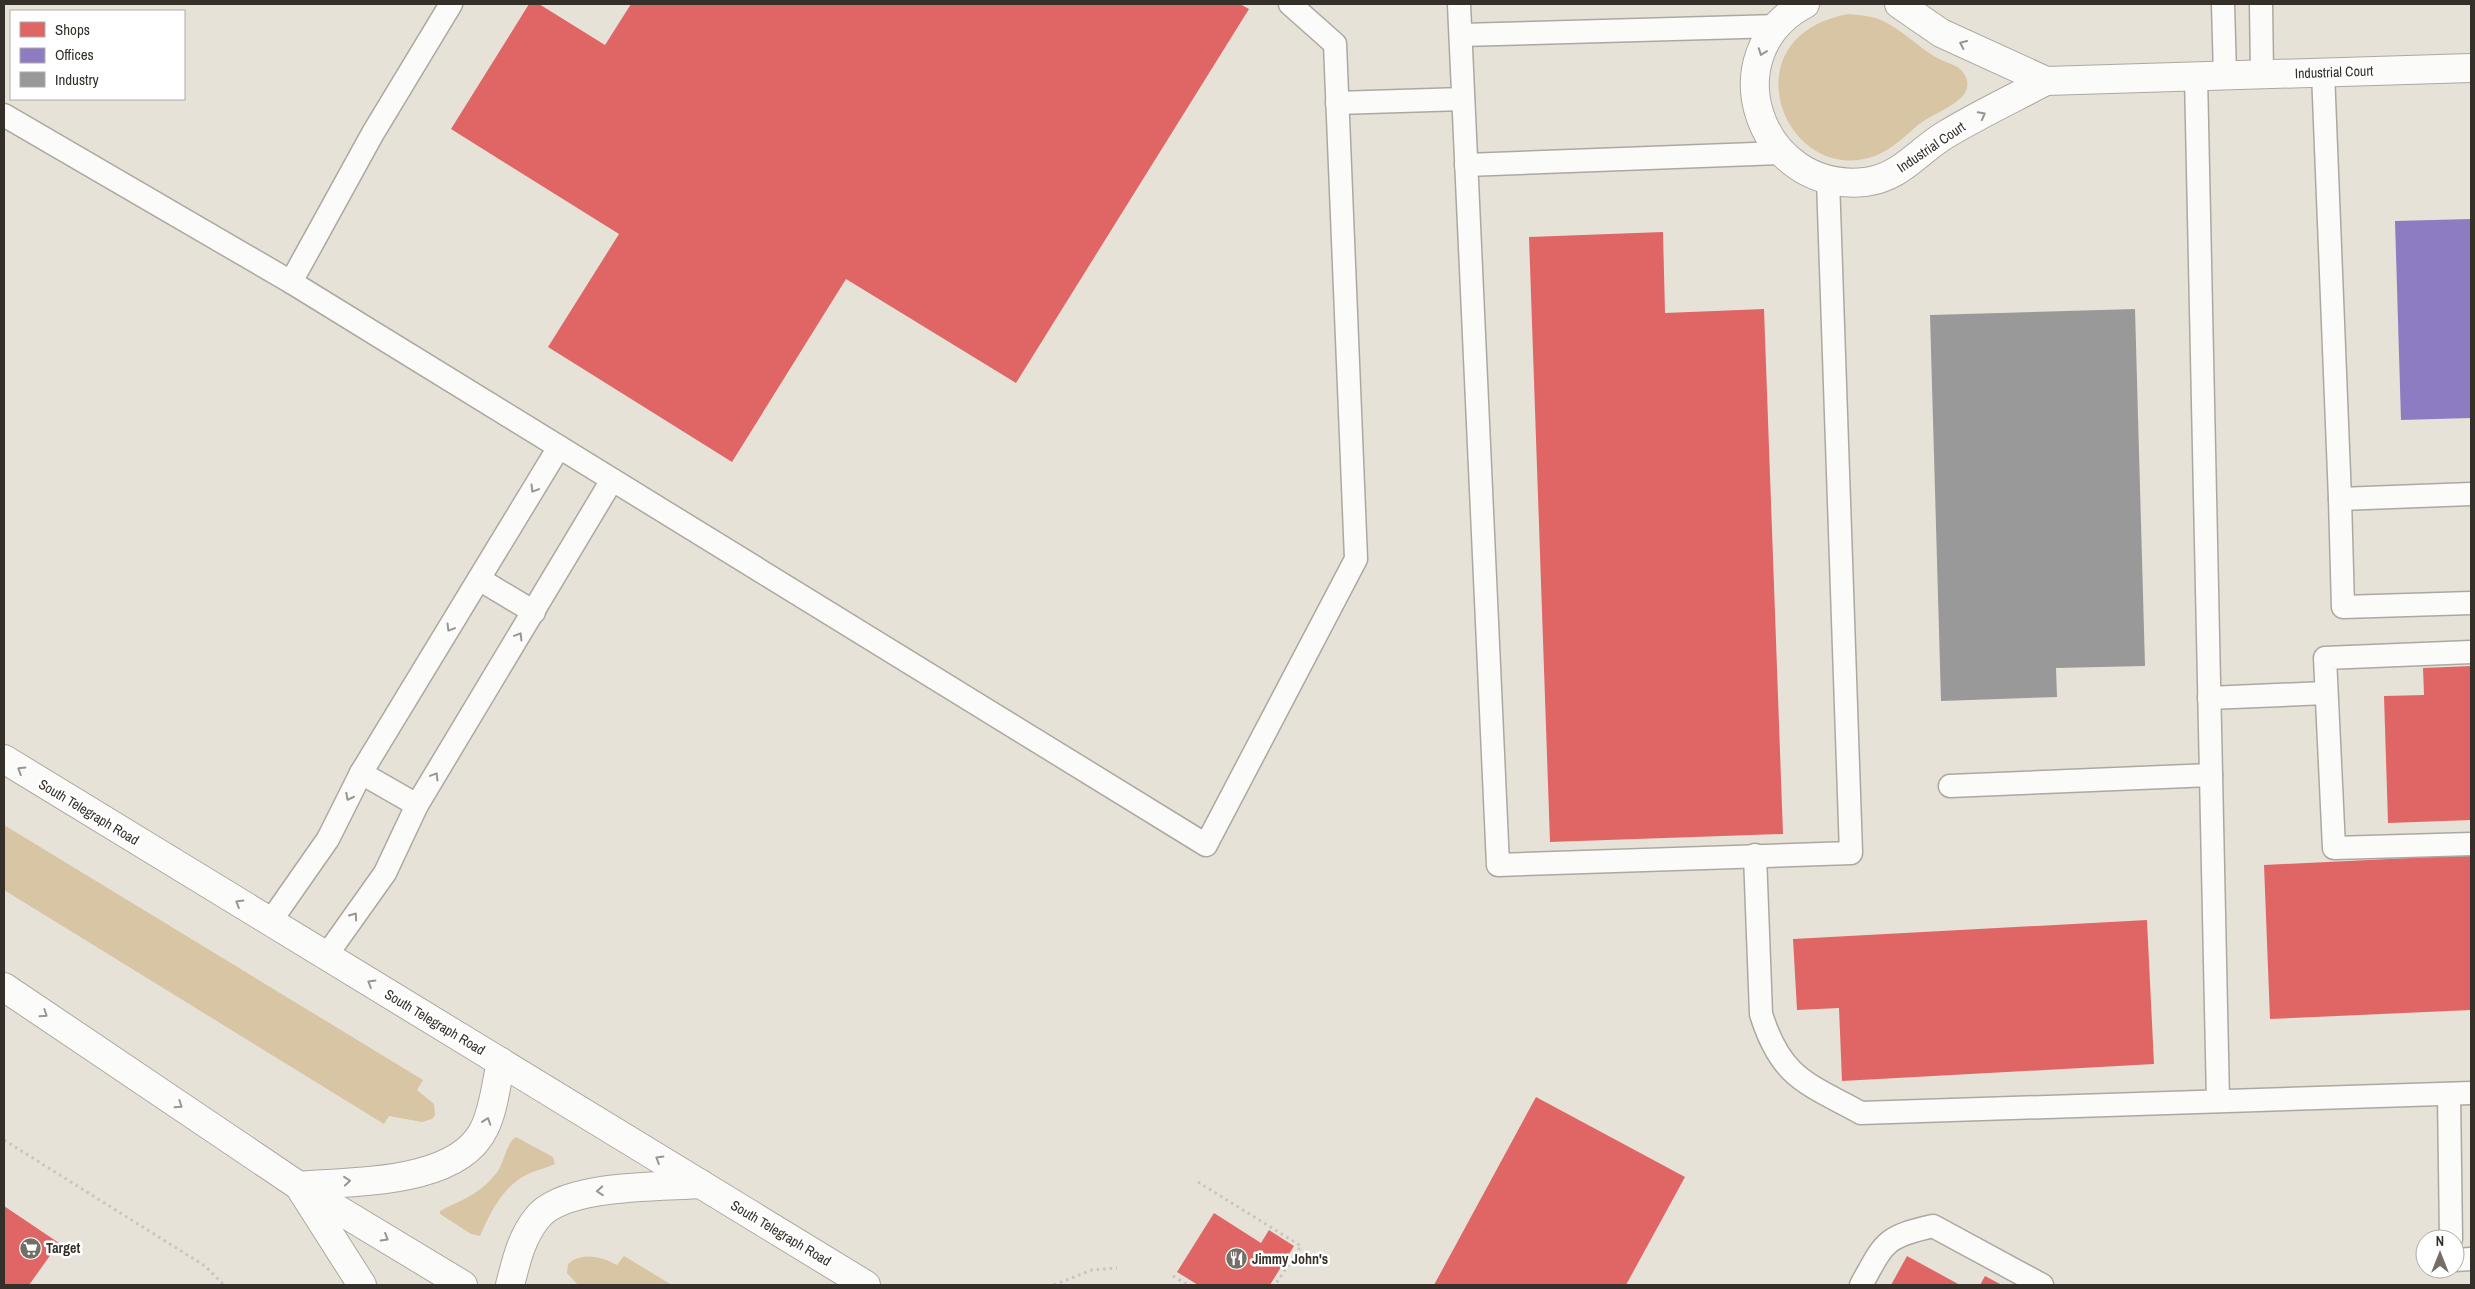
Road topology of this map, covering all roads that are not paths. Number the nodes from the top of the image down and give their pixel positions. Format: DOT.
graph roads {
  1 [pos="451,4"];
  2 [pos="1290,4"];
  3 [pos="1459,4"];
  4 [pos="1805,4"];
  5 [pos="2223,4"];
  6 [pos="2261,4"];
  7 [pos="1903,5"];
  8 [pos="1778,26"];
  9 [pos="1461,35"];
  10 [pos="2471,68"];
  11 [pos="2323,72"];
  12 [pos="2225,75"];
  13 [pos="2262,75"];
  14 [pos="2196,76"];
  15 [pos="2046,81"];
  16 [pos="1463,100"];
  17 [pos="1337,103"];
  18 [pos="4,115"];
  19 [pos="1781,153"];
  20 [pos="1466,165"];
  21 [pos="1828,180"];
  22 [pos="291,282"];
  23 [pos="559,447"];
  24 [pos="612,480"];
  25 [pos="2471,494"];
  26 [pos="2340,499"];
  27 [pos="479,579"];
  28 [pos="2471,603"];
  29 [pos="534,612"];
  30 [pos="2471,652"];
  31 [pos="2326,693"];
  32 [pos="2208,698"];
  33 [pos="4,759"];
  34 [pos="361,773"];
  35 [pos="2211,775"];
  36 [pos="1950,786"];
  37 [pos="417,805"];
  38 [pos="2471,844"];
  39 [pos="1755,855"];
  40 [pos="270,922"];
  41 [pos="326,956"];
  42 [pos="4,987"];
  43 [pos="501,1062"];
  44 [pos="2471,1093"];
  45 [pos="2449,1094"];
  46 [pos="2218,1101"];
  47 [pos="701,1184"];
  48 [pos="298,1186"];
  49 [pos="2451,1229"];
  50 [pos="362,1285"];
  51 [pos="463,1285"];
  52 [pos="510,1285"];
  53 [pos="866,1285"];
  54 [pos="1862,1285"];
  55 [pos="2042,1285"];
  1 -- 22 [label="lane"];
  2 -- 17 [label="lane"];
  3 -- 9 [label="lane"];
  4 -- 8 [label="main road, Industrial Court"];
  5 -- 12 [label="lane"];
  6 -- 13 [label="lane"];
  15 -- 7 [label="main road, Industrial Court, one-way"];
  8 -- 9 [label="lane"];
  8 -- 19 [label="main road, Industrial Court, one-way"];
  9 -- 16 [label="lane"];
  10 -- 11 [label="main road, Industrial Court"];
  11 -- 13 [label="main road, Industrial Court"];
  11 -- 26 [label="lane"];
  12 -- 13 [label="main road, Industrial Court"];
  12 -- 14 [label="main road, Industrial Court"];
  14 -- 15 [label="main road, Industrial Court"];
  14 -- 32 [label="lane"];
  21 -- 15 [label="main road, Industrial Court, one-way"];
  16 -- 17 [label="lane"];
  16 -- 20 [label="lane"];
  17 -- 24 [label="lane"];
  18 -- 22 [label="lane"];
  19 -- 20 [label="lane"];
  19 -- 21 [label="main road, Industrial Court"];
  20 -- 39 [label="lane"];
  21 -- 39 [label="lane"];
  22 -- 23 [label="lane"];
  23 -- 24 [label="lane"];
  23 -- 27 [label="lane, one-way"];
  24 -- 29 [label="lane"];
  25 -- 26 [label="lane"];
  26 -- 28 [label="lane"];
  27 -- 29 [label="lane"];
  27 -- 34 [label="lane, one-way"];
  37 -- 29 [label="lane, one-way"];
  30 -- 31 [label="lane"];
  31 -- 32 [label="lane"];
  31 -- 38 [label="lane"];
  32 -- 35 [label="lane"];
  40 -- 33 [label="main road, South Telegraph Road, one-way"];
  34 -- 37 [label="lane"];
  34 -- 40 [label="lane, one-way"];
  35 -- 36 [label="lane"];
  35 -- 46 [label="lane"];
  41 -- 37 [label="lane, one-way"];
  39 -- 46 [label="lane"];
  40 -- 41 [label="main road, South Telegraph Road"];
  43 -- 41 [label="main road, South Telegraph Road, one-way"];
  42 -- 48 [label="main road, one-way"];
  47 -- 43 [label="main road, South Telegraph Road, one-way"];
  48 -- 43 [label="main road, one-way"];
  44 -- 45 [label="lane"];
  45 -- 46 [label="lane"];
  45 -- 49 [label="lane"];
  47 -- 52 [label="main road, one-way"];
  47 -- 53 [label="main road, South Telegraph Road"];
  48 -- 50 [label="main road"];
  48 -- 51 [label="main road, one-way"];
  54 -- 55 [label="lane"];
}
